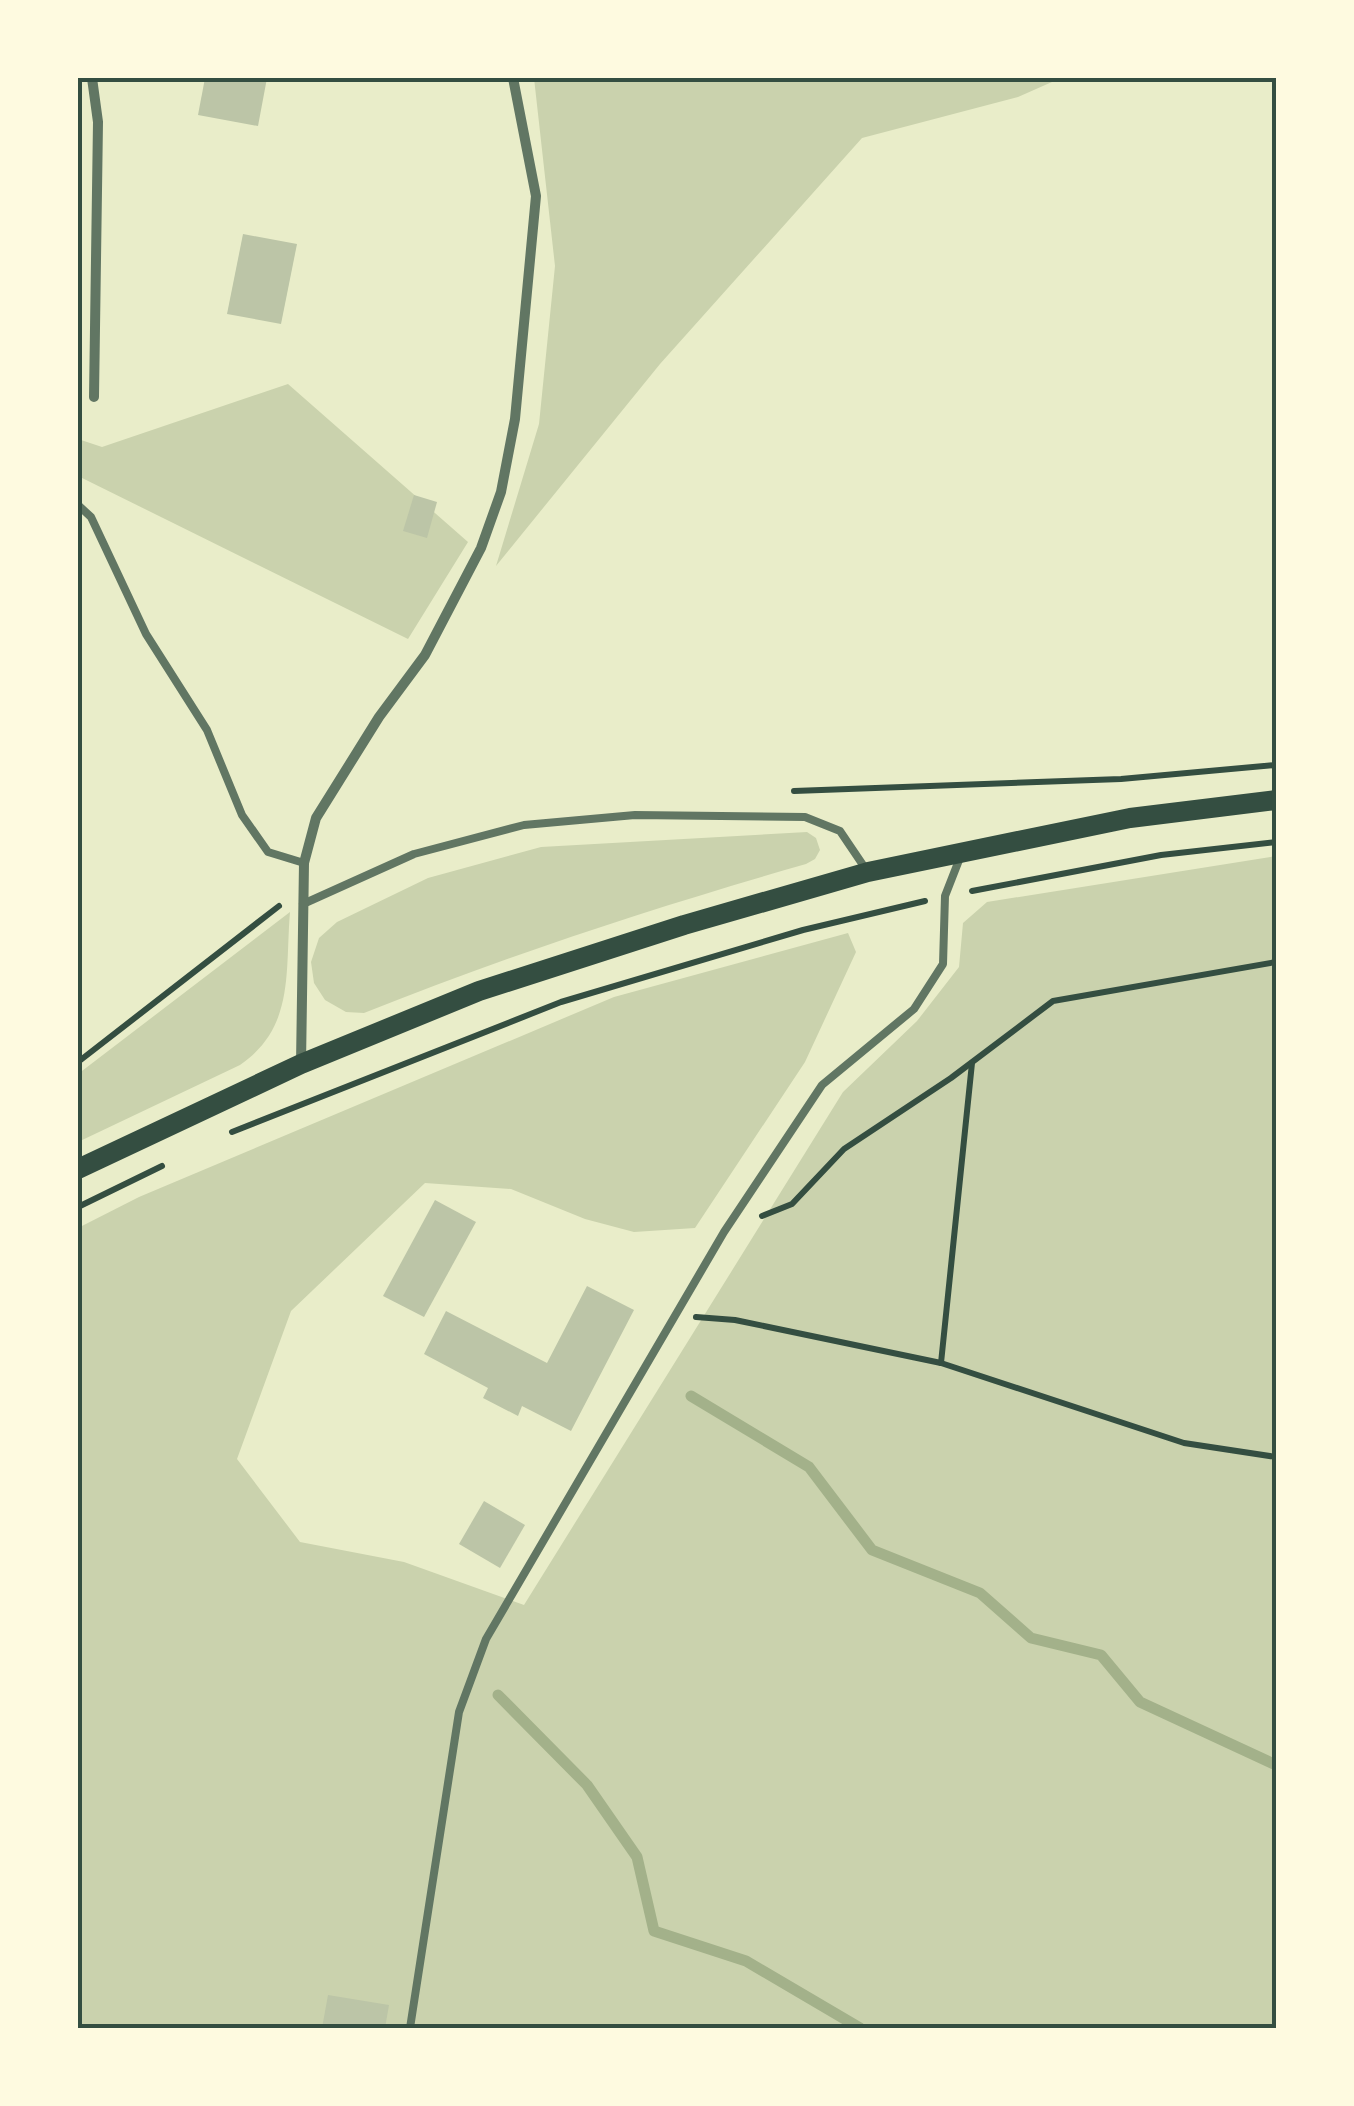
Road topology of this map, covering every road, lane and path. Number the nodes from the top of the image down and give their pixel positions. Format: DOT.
graph roads {
  1 [pos="92,78"];
  2 [pos="513,78"];
  3 [pos="94,396"];
  4 [pos="78,505"];
  5 [pos="1276,800"];
  6 [pos="1276,842"];
  7 [pos="962,852"];
  8 [pos="304,863"];
  9 [pos="868,872"];
  10 [pos="945,896"];
  11 [pos="303,904"];
  12 [pos="1276,962"];
  13 [pos="972,1062"];
  14 [pos="300,1064"];
  15 [pos="222,1136"];
  16 [pos="174,1160"];
  17 [pos="78,1169"];
  18 [pos="78,1207"];
  19 [pos="724,1232"];
  20 [pos="676,1316"];
  21 [pos="941,1363"];
  22 [pos="1276,1457"];
  23 [pos="410,2028"];
  1 -- 3 [label="street"];
  2 -- 8 [label="street"];
  4 -- 8 [label="lane"];
  5 -- 7 [label="main road"];
  6 -- 10 [label="path"];
  7 -- 9 [label="main road"];
  7 -- 10 [label="lane"];
  8 -- 11 [label="street"];
  9 -- 11 [label="lane"];
  9 -- 14 [label="main road"];
  10 -- 15 [label="path"];
  10 -- 19 [label="lane"];
  11 -- 14 [label="street"];
  12 -- 13 [label="path"];
  13 -- 19 [label="path"];
  13 -- 21 [label="path"];
  14 -- 17 [label="main road"];
  16 -- 18 [label="path"];
  19 -- 20 [label="lane"];
  20 -- 21 [label="path"];
  20 -- 23 [label="lane"];
  21 -- 22 [label="path"];
}
